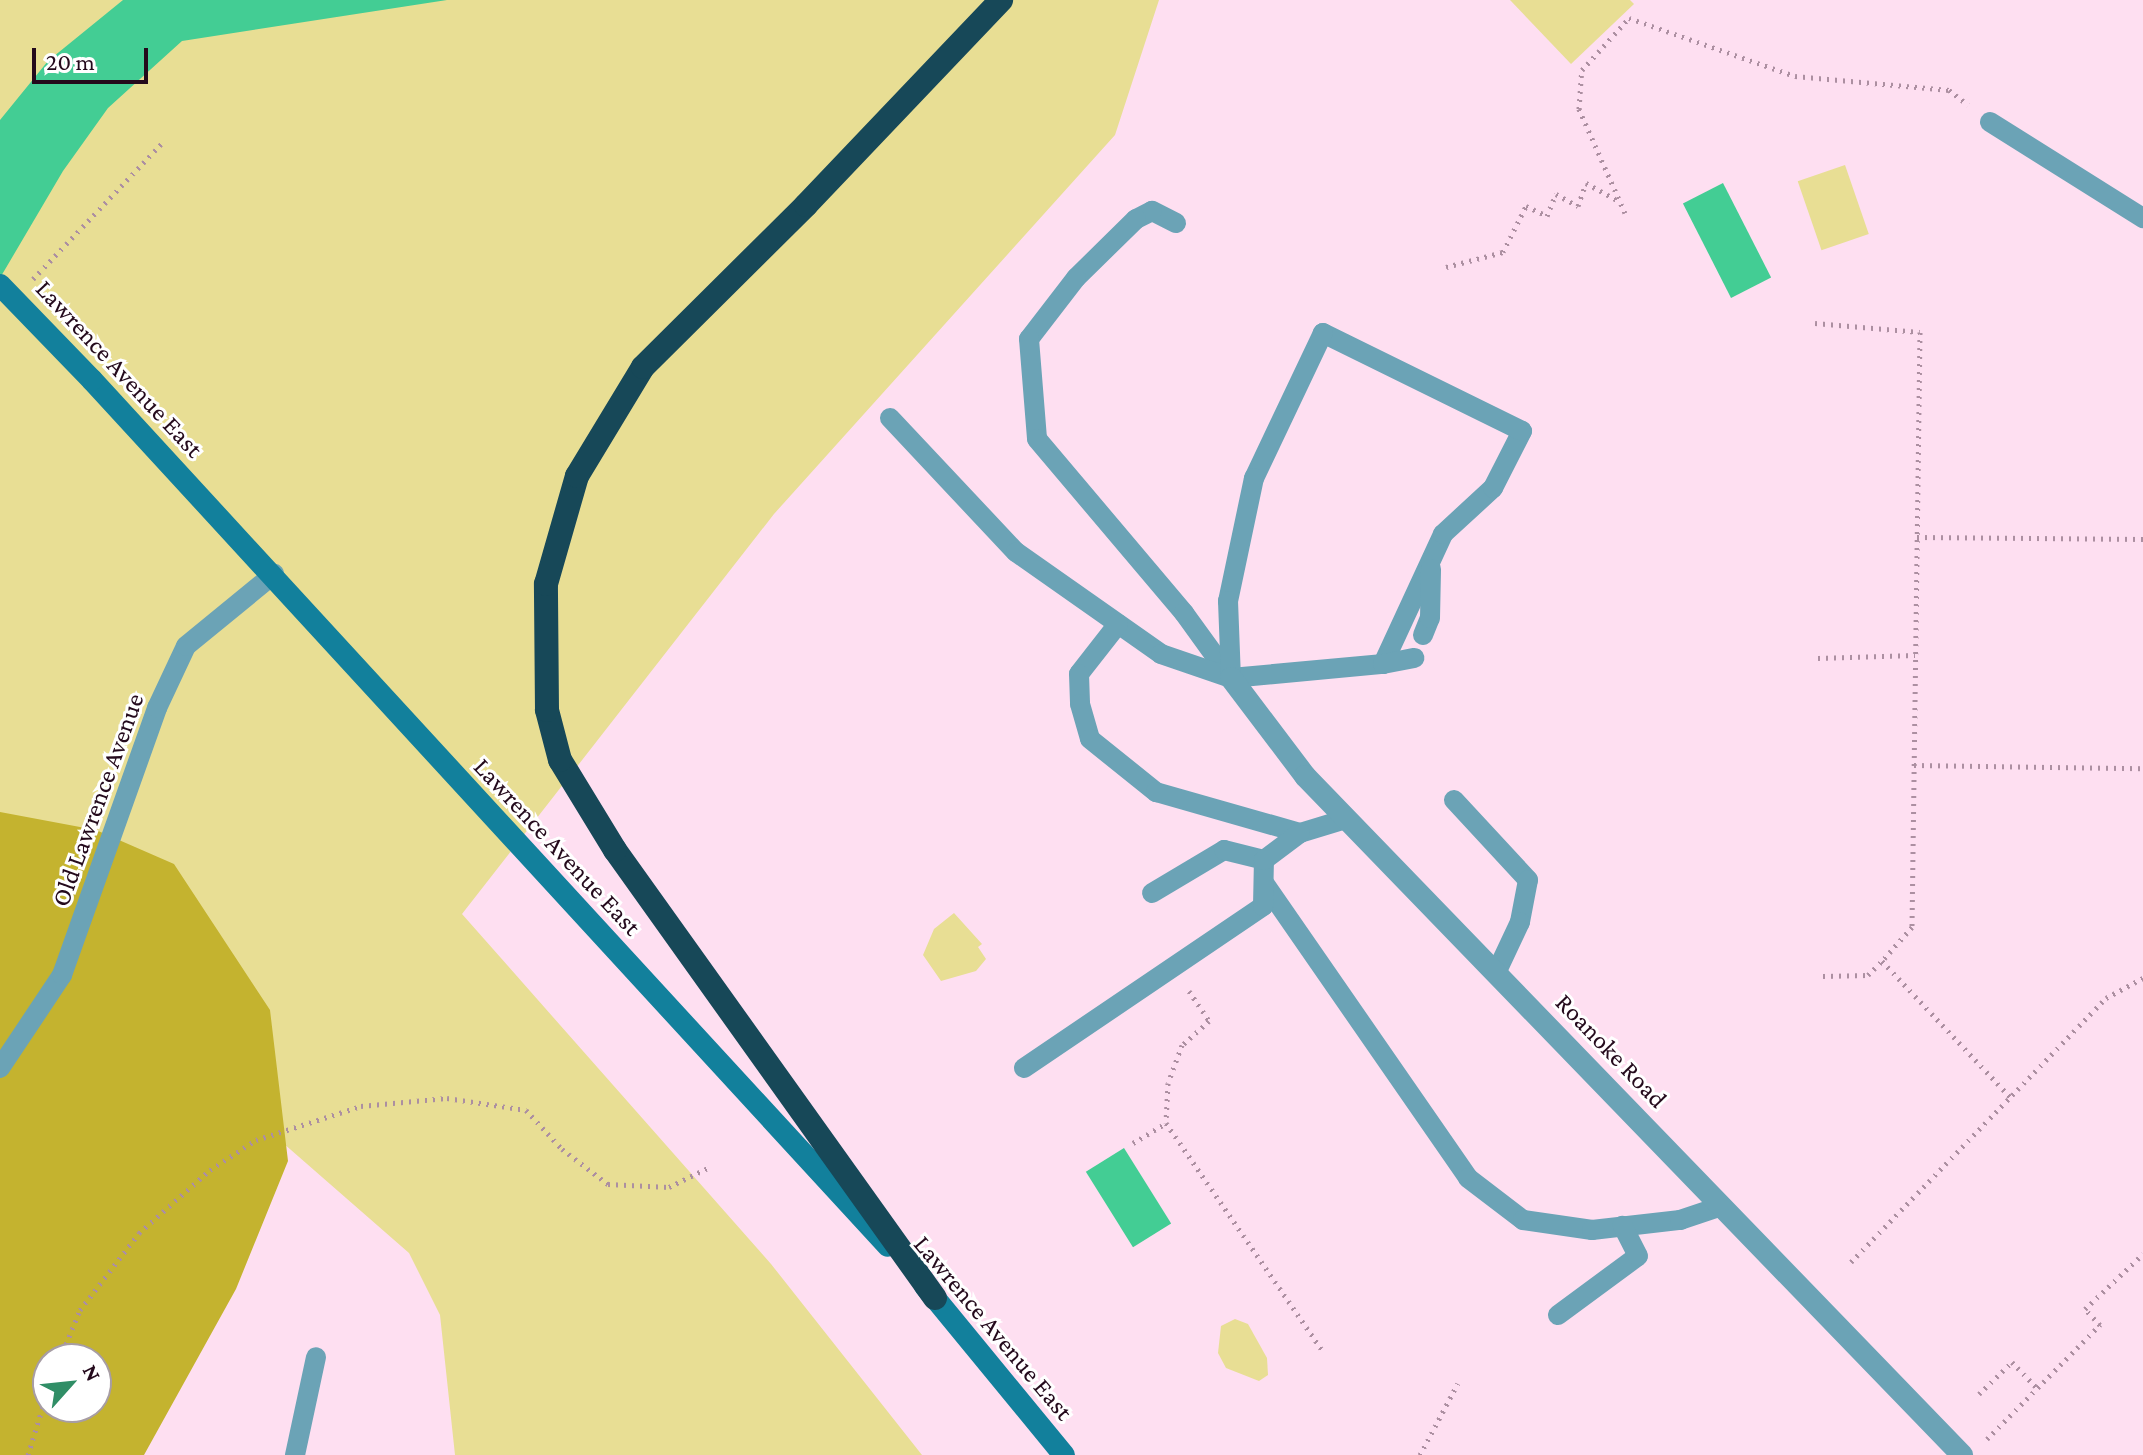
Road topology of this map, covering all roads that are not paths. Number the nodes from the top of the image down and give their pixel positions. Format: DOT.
graph roads {
  1 [pos="1001,0"];
  2 [pos="1990,122"];
  3 [pos="2143,218"];
  4 [pos="1176,223"];
  5 [pos="0,285"];
  6 [pos="890,418"];
  7 [pos="1431,560"];
  8 [pos="274,574"];
  9 [pos="1118,624"];
  10 [pos="1423,635"];
  11 [pos="1414,658"];
  12 [pos="1383,664"];
  13 [pos="1231,678"];
  14 [pos="1454,800"];
  15 [pos="1346,819"];
  16 [pos="1300,833"];
  17 [pos="1264,860"];
  18 [pos="1264,883"];
  19 [pos="1152,893"];
  20 [pos="1496,973"];
  21 [pos="0,1068"];
  22 [pos="1024,1068"];
  23 [pos="1722,1206"];
  24 [pos="1623,1226"];
  25 [pos="935,1298"];
  26 [pos="1558,1315"];
  27 [pos="316,1357"];
  28 [pos="1960,1451"];
  29 [pos="295,1455"];
  30 [pos="1064,1455"];
  1 -- 25 [label="highway"];
  2 -- 3 [label="lane"];
  4 -- 13 [label="lane"];
  5 -- 8 [label="main road, Lawrence Avenue East, bridge"];
  6 -- 9 [label="lane"];
  7 -- 10 [label="lane"];
  7 -- 12 [label="lane"];
  7 -- 13 [label="lane"];
  8 -- 21 [label="lane, Old Lawrence Avenue"];
  8 -- 25 [label="main road, Lawrence Avenue East"];
  9 -- 13 [label="lane"];
  9 -- 16 [label="lane"];
  11 -- 12 [label="lane"];
  12 -- 13 [label="lane"];
  13 -- 15 [label="street, Roanoke Road"];
  14 -- 20 [label="lane"];
  15 -- 16 [label="lane"];
  15 -- 20 [label="street, Roanoke Road"];
  16 -- 17 [label="lane"];
  17 -- 18 [label="lane"];
  17 -- 19 [label="lane"];
  18 -- 22 [label="lane"];
  18 -- 24 [label="lane"];
  20 -- 23 [label="street, Roanoke Road"];
  23 -- 24 [label="lane"];
  23 -- 28 [label="street, Roanoke Road"];
  24 -- 26 [label="lane"];
  25 -- 30 [label="main road, Lawrence Avenue East"];
  27 -- 29 [label="lane"];
}
